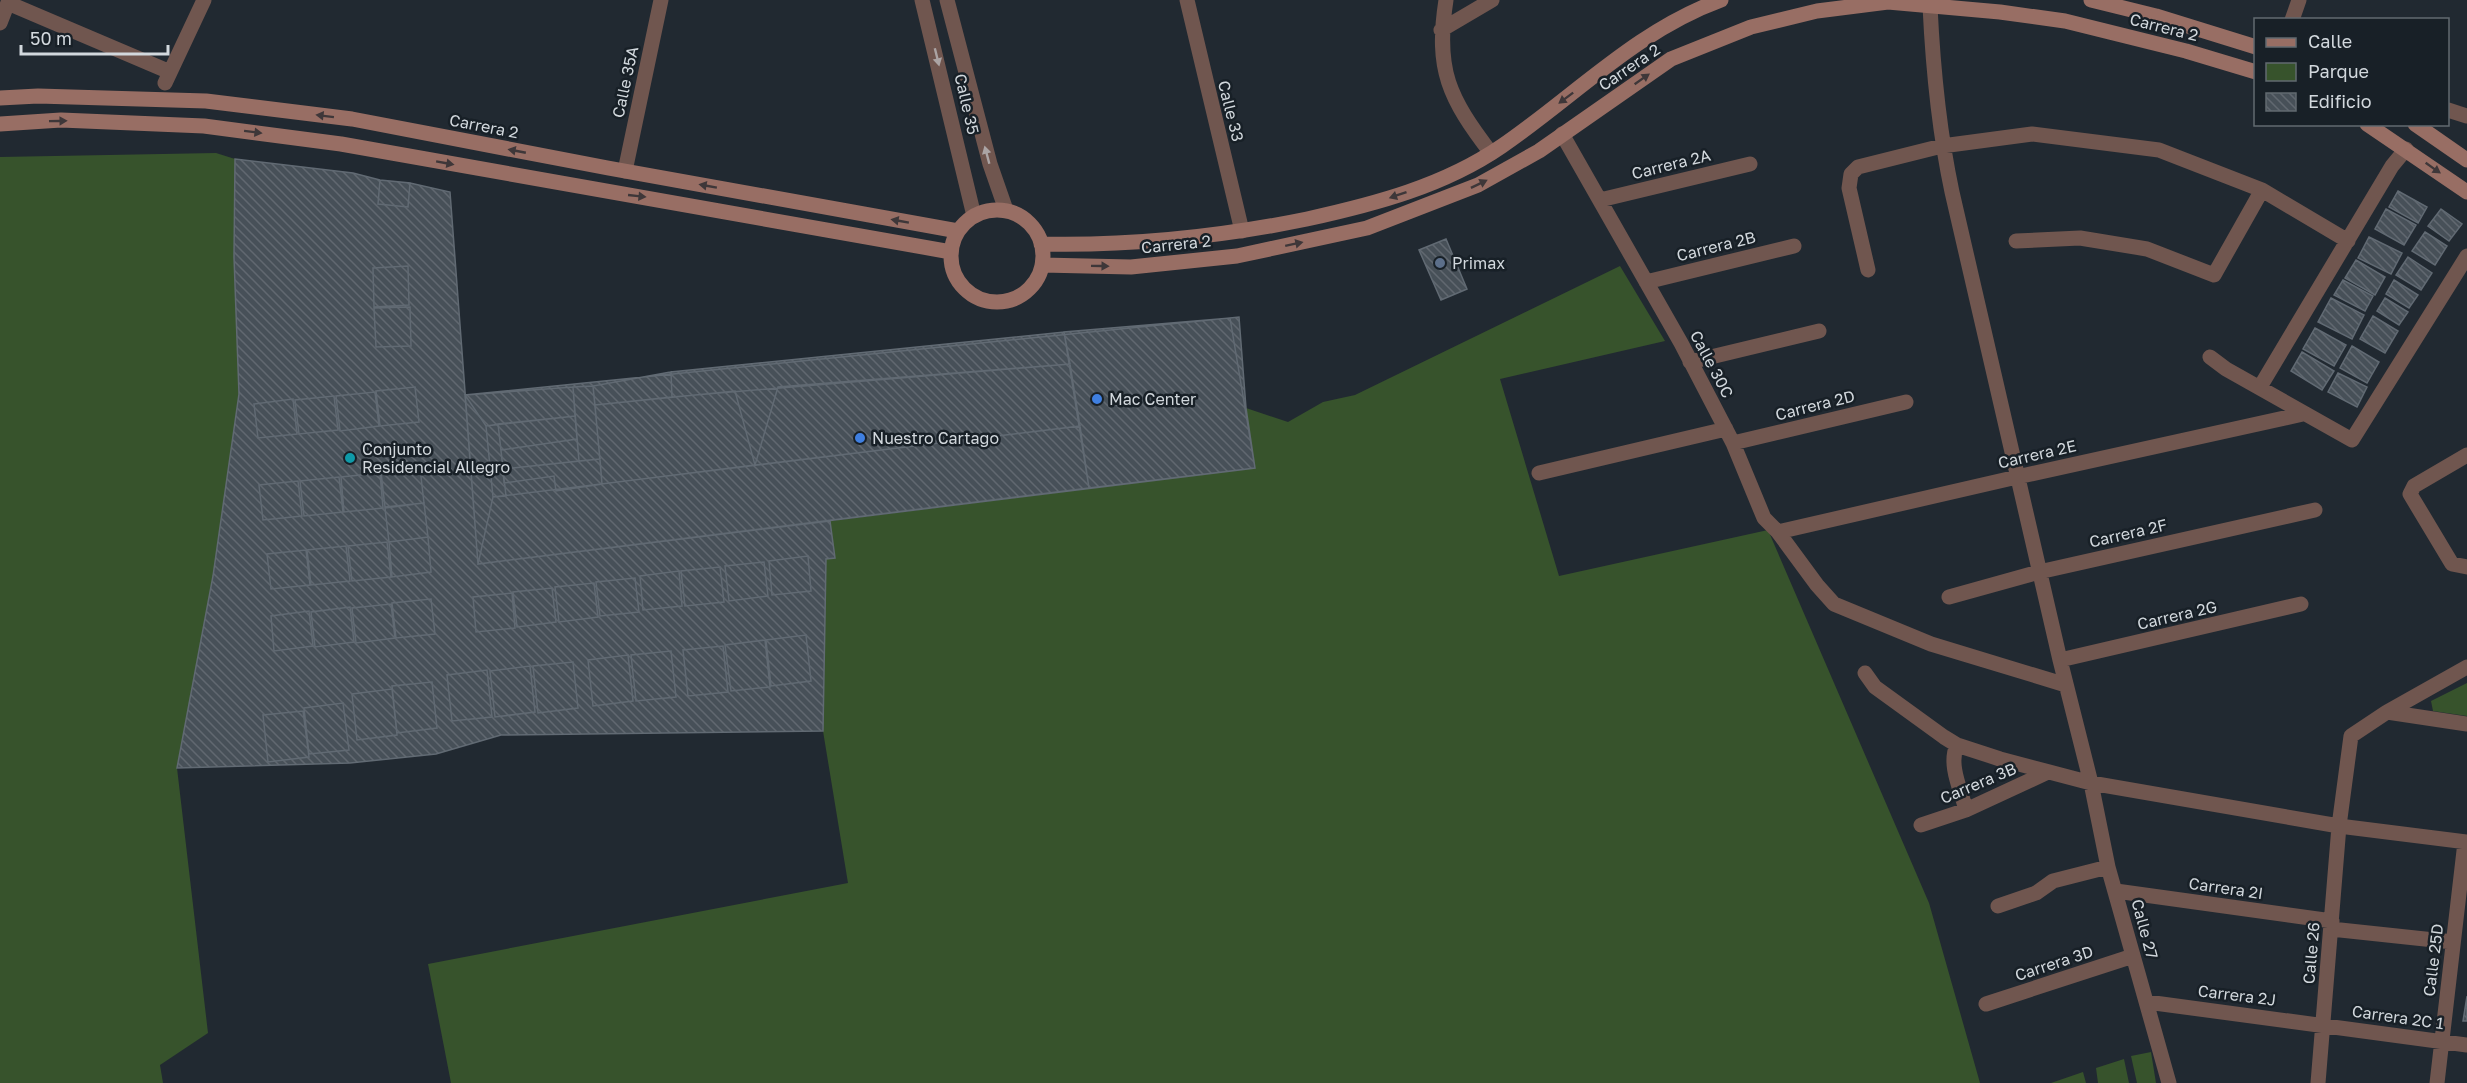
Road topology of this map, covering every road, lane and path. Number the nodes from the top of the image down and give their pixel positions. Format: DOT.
graph roads {
  1 [pos="204,0"];
  2 [pos="660,0"];
  3 [pos="922,0"];
  4 [pos="947,0"];
  5 [pos="1187,0"];
  6 [pos="1446,0"];
  7 [pos="1492,0"];
  8 [pos="1721,0"];
  9 [pos="2091,0"];
  10 [pos="2299,0"];
  11 [pos="9,1"];
  12 [pos="1930,6"];
  13 [pos="2293,18"];
  14 [pos="0,24"];
  15 [pos="1442,30"];
  16 [pos="2254,46"];
  17 [pos="2254,71"];
  18 [pos="0,98"];
  19 [pos="2449,110"];
  20 [pos="2467,116"];
  21 [pos="0,124"];
  22 [pos="2370,126"];
  23 [pos="2418,126"];
  24 [pos="1562,134"];
  25 [pos="1942,147"];
  26 [pos="2406,149"];
  27 [pos="1491,153"];
  28 [pos="2467,160"];
  29 [pos="1750,164"];
  30 [pos="625,171"];
  31 [pos="2262,190"];
  32 [pos="2467,192"];
  33 [pos="1600,200"];
  34 [pos="1006,210"];
  35 [pos="974,216"];
  36 [pos="958,231"];
  37 [pos="1242,231"];
  38 [pos="2016,241"];
  39 [pos="2348,241"];
  40 [pos="1041,244"];
  41 [pos="1794,246"];
  42 [pos="951,252"];
  43 [pos="2467,256"];
  44 [pos="1042,265"];
  45 [pos="1868,270"];
  46 [pos="1646,282"];
  47 [pos="1819,331"];
  48 [pos="2210,357"];
  49 [pos="1690,362"];
  50 [pos="2260,387"];
  51 [pos="1906,402"];
  52 [pos="2303,414"];
  53 [pos="1726,429"];
  54 [pos="1733,443"];
  55 [pos="2467,456"];
  56 [pos="1539,474"];
  57 [pos="2017,477"];
  58 [pos="2315,510"];
  59 [pos="1778,532"];
  60 [pos="2467,567"];
  61 [pos="2039,572"];
  62 [pos="1949,597"];
  63 [pos="2301,604"];
  64 [pos="2060,660"];
  65 [pos="2467,667"];
  66 [pos="1865,673"];
  67 [pos="2066,686"];
  68 [pos="2386,712"];
  69 [pos="2467,724"];
  70 [pos="1957,744"];
  71 [pos="2048,772"];
  72 [pos="2091,783"];
  73 [pos="1966,810"];
  74 [pos="1921,825"];
  75 [pos="2339,826"];
  76 [pos="2466,842"];
  77 [pos="2108,867"];
  78 [pos="2116,891"];
  79 [pos="1998,906"];
  80 [pos="2331,925"];
  81 [pos="2454,942"];
  82 [pos="2133,956"];
  83 [pos="2147,1002"];
  84 [pos="1986,1004"];
  85 [pos="2324,1024"];
  86 [pos="2442,1041"];
  87 [pos="2467,1045"];
  88 [pos="2169,1083"];
  89 [pos="2318,1083"];
  90 [pos="2437,1083"];
  1 -- 11 [label="street"];
  2 -- 30 [label="street, Calle 35A"];
  3 -- 35 [label="street, Calle 35, one-way"];
  34 -- 4 [label="street, Calle 35, one-way"];
  5 -- 37 [label="street, Calle 33"];
  6 -- 15 [label="street"];
  7 -- 15 [label="street"];
  8 -- 27 [label="main road, Carrera 2, one-way"];
  9 -- 16 [label="main road, Carrera 2"];
  10 -- 13 [label="street"];
  11 -- 14 [label="street"];
  12 -- 17 [label="main road, Carrera 2"];
  24 -- 12 [label="main road, Carrera 2, one-way"];
  12 -- 25 [label="street, Calle 27"];
  15 -- 27 [label="street"];
  30 -- 18 [label="main road, Carrera 2, one-way"];
  19 -- 20 [label="street"];
  21 -- 42 [label="main road, one-way"];
  22 -- 26 [label="main road"];
  23 -- 28 [label="main road"];
  24 -- 33 [label="street, Calle 30C"];
  44 -- 24 [label="main road, Carrera 2, one-way"];
  25 -- 31 [label="street"];
  25 -- 45 [label="street"];
  25 -- 57 [label="street, Calle 27"];
  26 -- 32 [label="main road, one-way"];
  26 -- 39 [label="street"];
  27 -- 37 [label="main road, Carrera 2, one-way"];
  29 -- 33 [label="street, Carrera 2A"];
  36 -- 30 [label="main road, Carrera 2, one-way"];
  31 -- 38 [label="street"];
  31 -- 39 [label="street"];
  33 -- 46 [label="street, Calle 30C"];
  34 -- 35 [label="main road"];
  34 -- 40 [label="main road"];
  35 -- 36 [label="main road"];
  36 -- 42 [label="main road"];
  37 -- 40 [label="main road, Carrera 2"];
  39 -- 50 [label="street"];
  40 -- 44 [label="main road"];
  41 -- 46 [label="street, Carrera 2B"];
  42 -- 44 [label="main road"];
  43 -- 52 [label="street"];
  46 -- 49 [label="street, Calle 30C"];
  47 -- 49 [label="street"];
  48 -- 50 [label="street"];
  49 -- 53 [label="street, Calle 30C"];
  50 -- 52 [label="street"];
  51 -- 54 [label="street, Carrera 2D"];
  52 -- 57 [label="street, Carrera 2E"];
  53 -- 54 [label="street, Calle 30C"];
  53 -- 56 [label="street"];
  54 -- 59 [label="street, Calle 30C"];
  55 -- 60 [label="street"];
  57 -- 59 [label="street, Carrera 2E"];
  57 -- 61 [label="street, Calle 27"];
  58 -- 61 [label="street, Carrera 2F"];
  59 -- 67 [label="street, Calle 30C"];
  61 -- 62 [label="street, Carrera 2F"];
  61 -- 64 [label="street, Calle 27"];
  63 -- 64 [label="street, Carrera 2G"];
  64 -- 67 [label="street, Calle 27"];
  65 -- 68 [label="street, Calle 26"];
  66 -- 70 [label="street"];
  67 -- 72 [label="street, Calle 27"];
  68 -- 69 [label="street"];
  68 -- 75 [label="street, Calle 26"];
  70 -- 71 [label="street"];
  70 -- 73 [label="street"];
  71 -- 72 [label="street"];
  71 -- 73 [label="street, Carrera 3B"];
  72 -- 75 [label="street"];
  72 -- 77 [label="street, Calle 27"];
  73 -- 74 [label="street, Carrera 3B"];
  75 -- 76 [label="street"];
  75 -- 80 [label="street, Calle 26"];
  76 -- 81 [label="street, Calle 25D"];
  77 -- 78 [label="street, Calle 27"];
  77 -- 79 [label="street"];
  78 -- 80 [label="street, Carrera 2I"];
  78 -- 82 [label="street, Calle 27"];
  80 -- 81 [label="street, Carrera 2I"];
  80 -- 85 [label="street, Calle 26"];
  81 -- 86 [label="street, Calle 25D"];
  82 -- 83 [label="street, Calle 27"];
  82 -- 84 [label="street, Carrera 3D"];
  83 -- 85 [label="street, Carrera 2J"];
  83 -- 88 [label="street, Calle 27"];
  85 -- 86 [label="street, Carrera 2C 1"];
  85 -- 89 [label="street, Calle 26"];
  86 -- 87 [label="street, Carrera 2C 1"];
  86 -- 90 [label="street, Calle 25D"];
}
